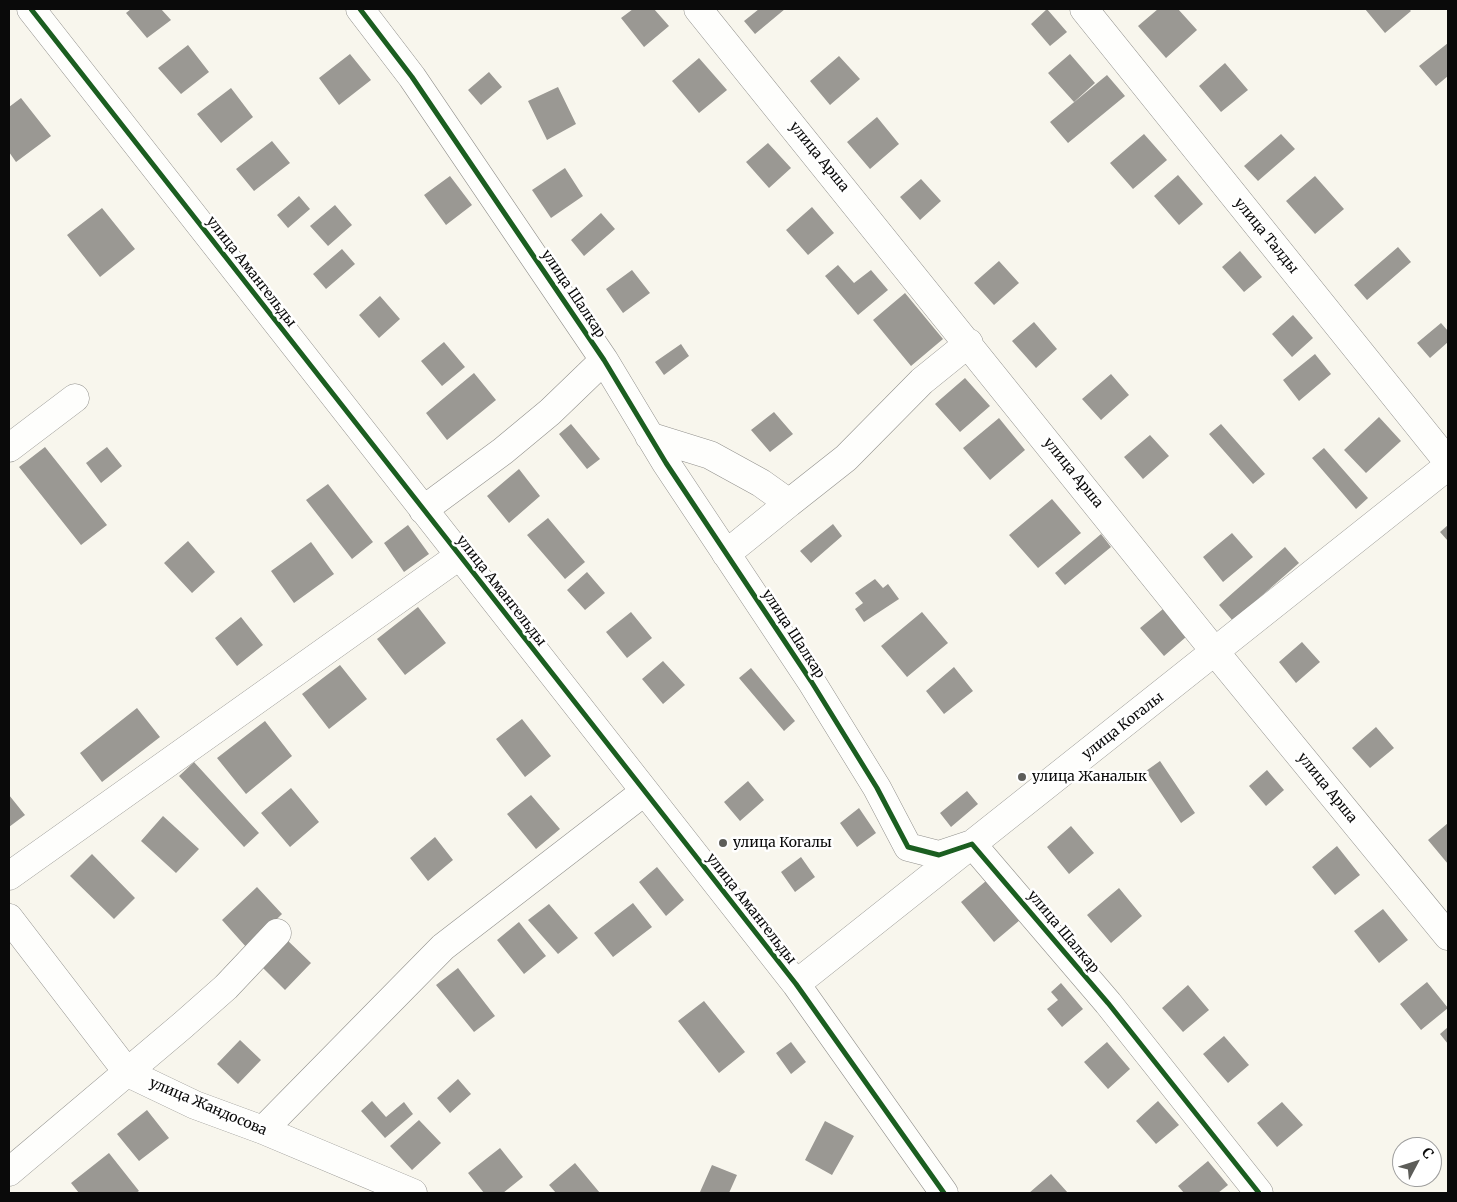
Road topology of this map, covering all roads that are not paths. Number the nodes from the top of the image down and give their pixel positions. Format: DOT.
graph roads {
  1 [pos="31,9"];
  2 [pos="360,9"];
  3 [pos="698,9"];
  4 [pos="1084,9"];
  5 [pos="969,343"];
  6 [pos="604,360"];
  7 [pos="75,398"];
  8 [pos="649,436"];
  9 [pos="9,448"];
  10 [pos="1448,462"];
  11 [pos="1448,466"];
  12 [pos="788,503"];
  13 [pos="422,510"];
  14 [pos="726,554"];
  15 [pos="459,556"];
  16 [pos="1216,653"];
  17 [pos="644,792"];
  18 [pos="972,844"];
  19 [pos="9,876"];
  20 [pos="9,918"];
  21 [pos="277,933"];
  22 [pos="1448,936"];
  23 [pos="796,984"];
  24 [pos="128,1073"];
  25 [pos="263,1130"];
  26 [pos="9,1172"];
  27 [pos="413,1193"];
  28 [pos="944,1193"];
  29 [pos="1259,1193"];
  1 -- 13 [label="street, улица Амангельды"];
  2 -- 6 [label="street, улица Шалкар"];
  3 -- 5 [label="street, улица Арша"];
  4 -- 10 [label="street, улица Талды"];
  5 -- 12 [label="street"];
  5 -- 16 [label="street, улица Арша"];
  6 -- 8 [label="street, улица Шалкар"];
  6 -- 13 [label="street"];
  7 -- 9 [label="street"];
  8 -- 12 [label="street"];
  8 -- 14 [label="street, улица Шалкар"];
  11 -- 16 [label="street, улица Когалы"];
  12 -- 14 [label="street"];
  13 -- 15 [label="street, улица Амангельды"];
  14 -- 18 [label="street, улица Шалкар"];
  15 -- 17 [label="street, улица Амангельды"];
  15 -- 19 [label="street"];
  16 -- 18 [label="street, улица Когалы"];
  16 -- 22 [label="street, улица Арша"];
  17 -- 23 [label="street, улица Амангельды"];
  17 -- 25 [label="street"];
  18 -- 23 [label="street, улица Когалы"];
  18 -- 29 [label="street, улица Шалкар"];
  20 -- 24 [label="street, улица Жандосова"];
  21 -- 24 [label="street"];
  23 -- 28 [label="street, улица Амангельды"];
  24 -- 25 [label="street, улица Жандосова"];
  24 -- 26 [label="street"];
  25 -- 27 [label="street, улица Жандосова"];
}
